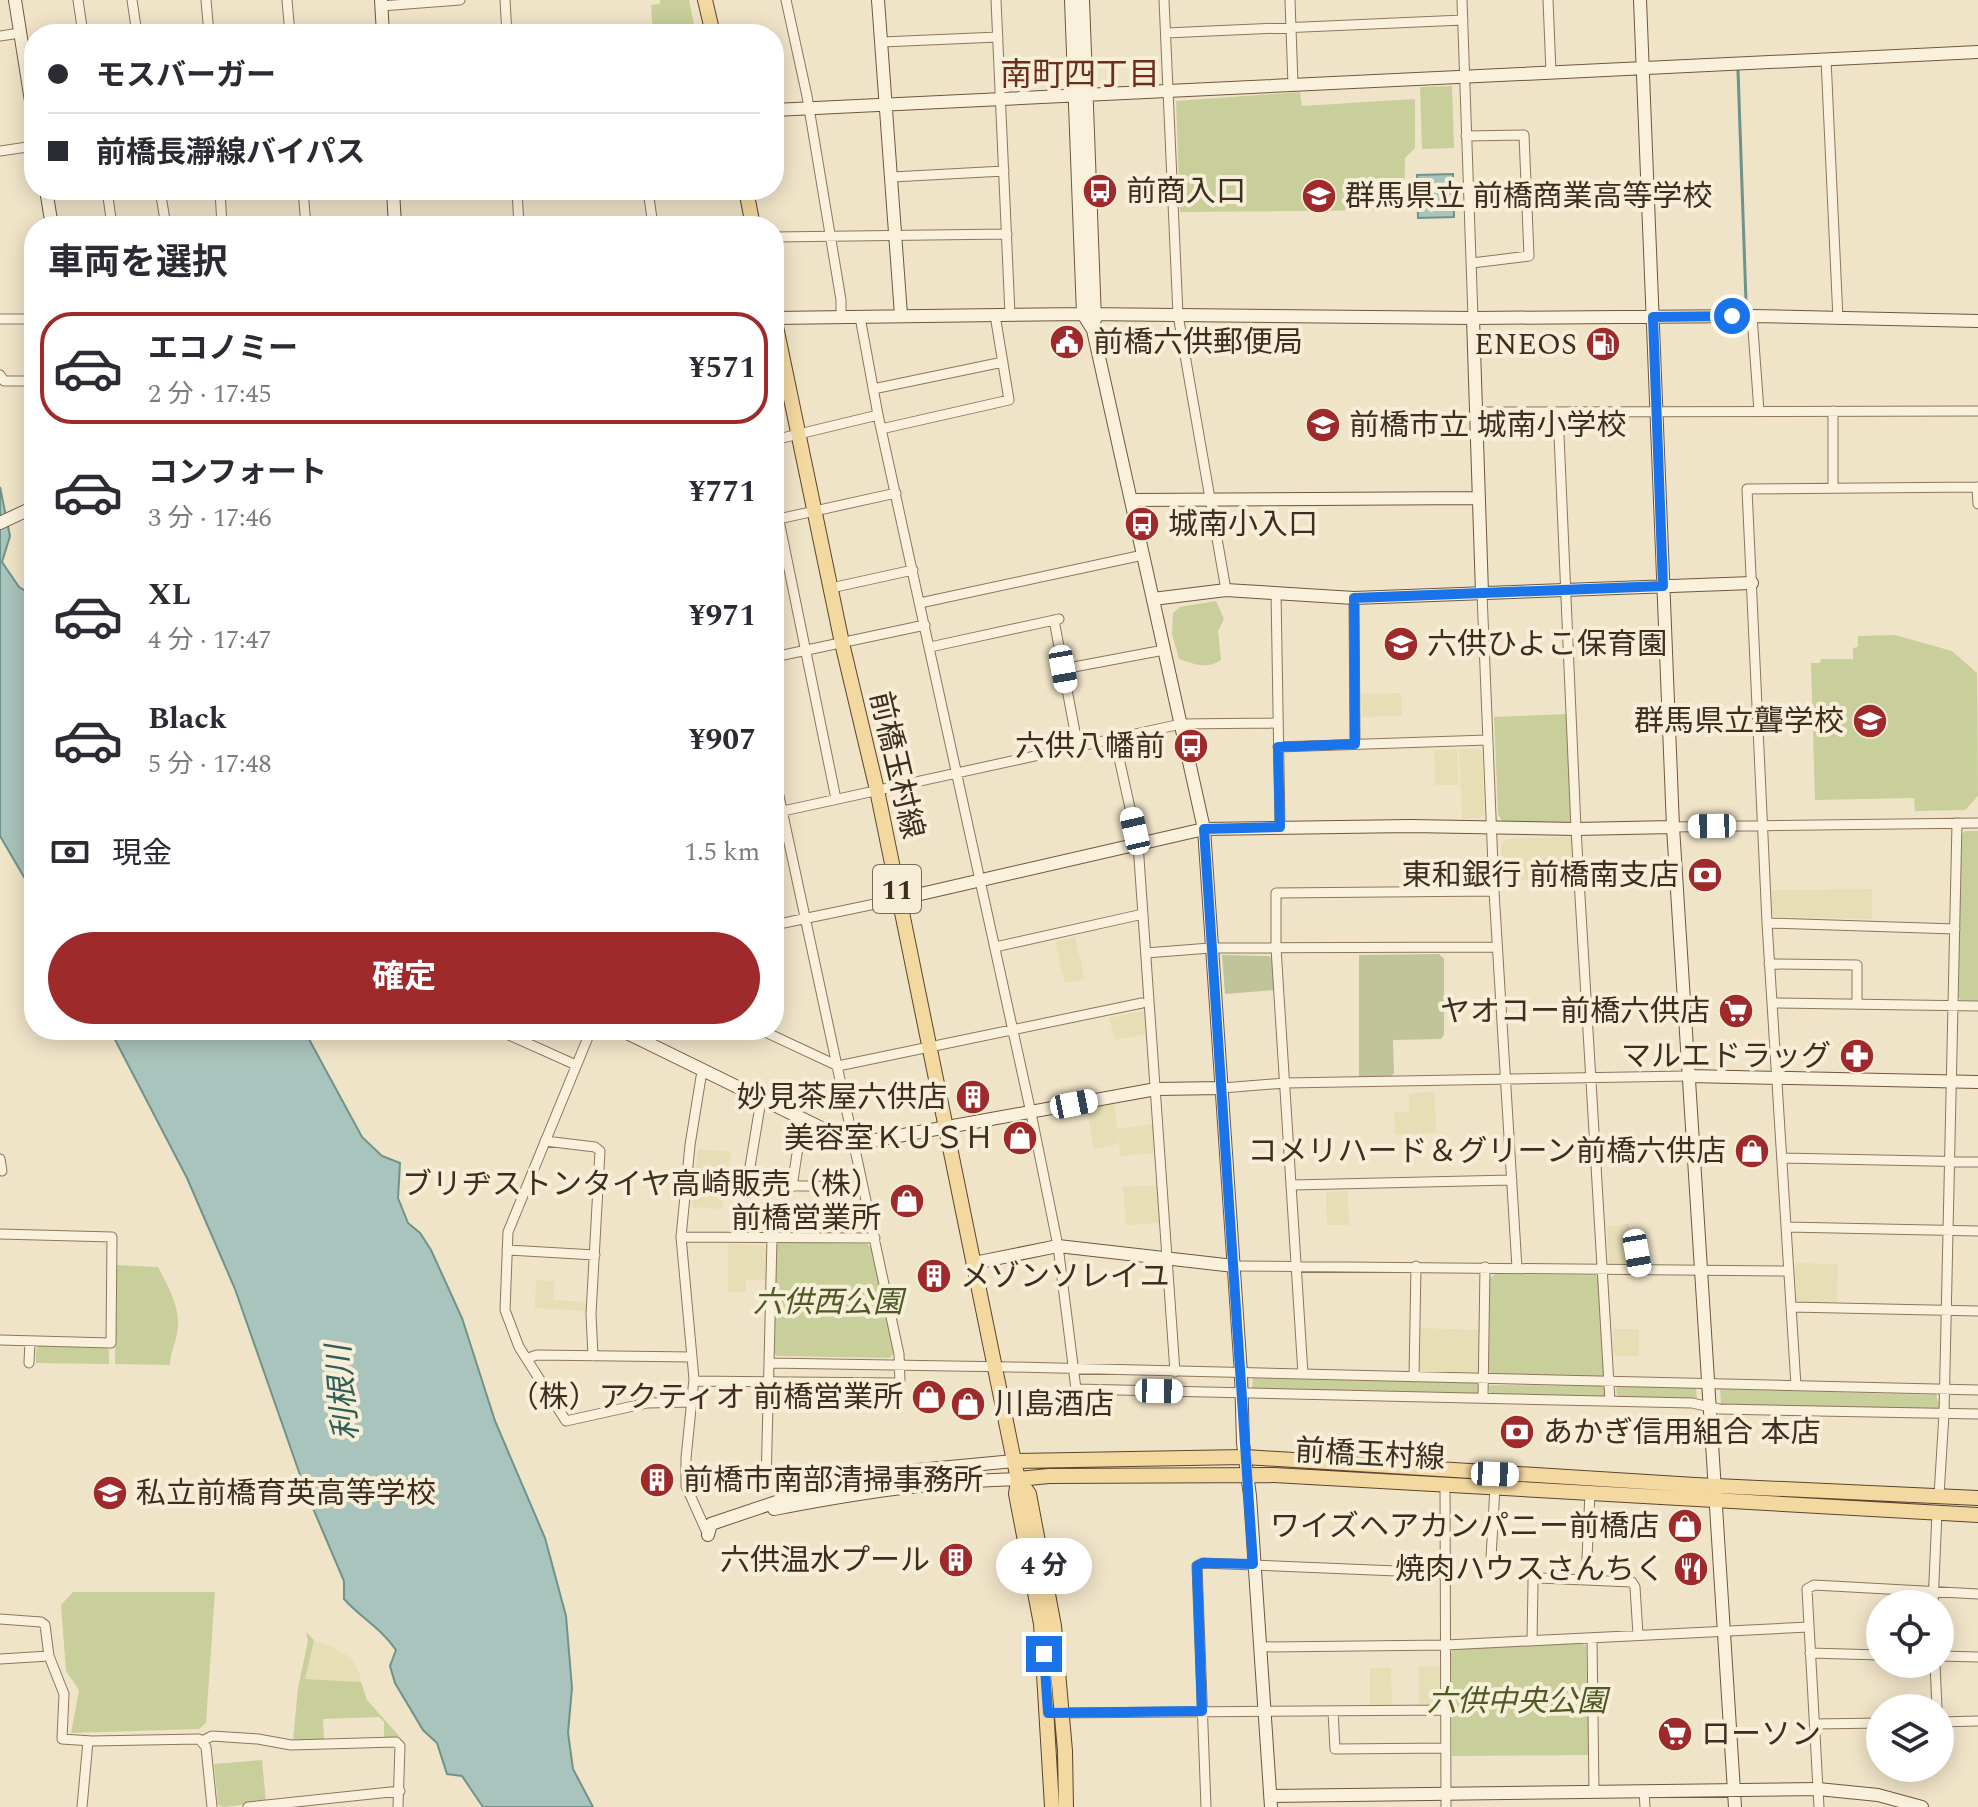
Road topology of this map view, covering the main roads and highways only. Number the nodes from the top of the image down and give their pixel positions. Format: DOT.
graph roads {
  1 [pos="705,0"];
  2 [pos="711,24"];
  3 [pos="784,363"];
  4 [pos="1014,1461"];
  5 [pos="1018,1479"];
  6 [pos="1715,1493"];
  7 [pos="1978,1498"];
  8 [pos="1978,1515"];
  9 [pos="1055,1713"];
  10 [pos="1052,1807"];
  11 [pos="1066,1807"];
  1 -- 2 [label="main road"];
  3 -- 4 [label="main road, 前橋玉村線 / 11"];
  4 -- 5 [label="main road, 前橋玉村線 / 11"];
  4 -- 6 [label="main road, 前橋玉村線"];
  5 -- 6 [label="main road, 前橋玉村線"];
  5 -- 9 [label="main road"];
  6 -- 7 [label="main road, 前橋玉村線"];
  6 -- 8 [label="main road, 前橋玉村線"];
  9 -- 10 [label="main road"];
  9 -- 11 [label="main road"];
}
